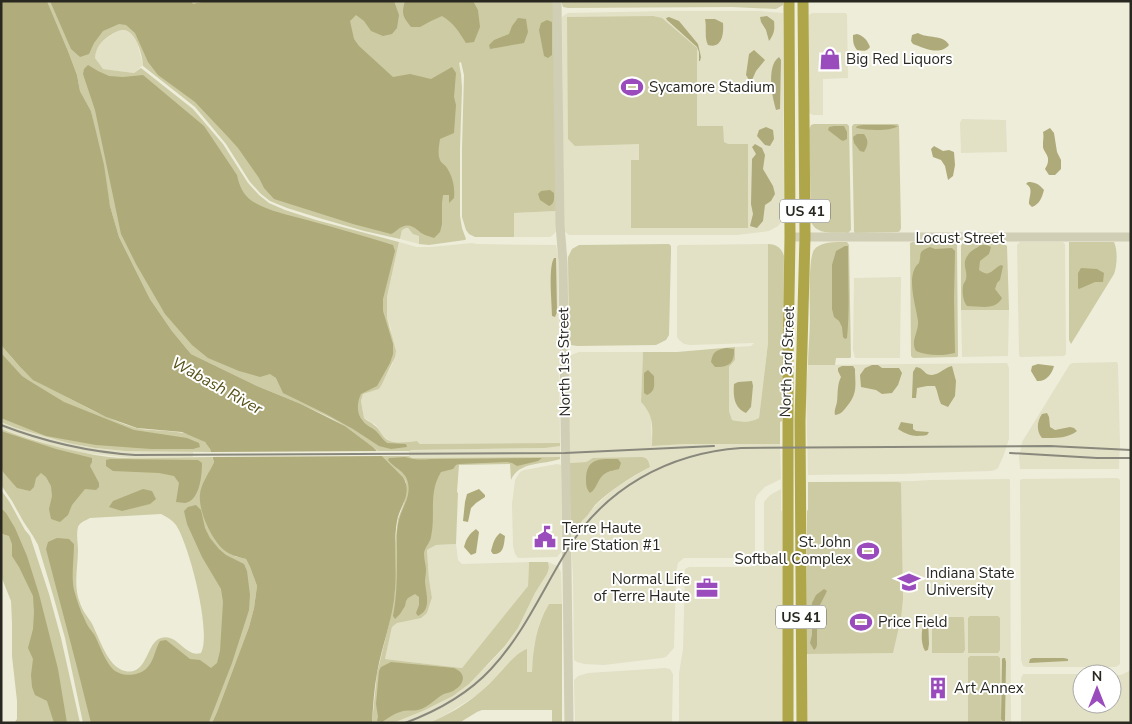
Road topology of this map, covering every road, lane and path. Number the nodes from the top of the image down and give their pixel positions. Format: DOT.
graph roads {
  1 [pos="557,1"];
  2 [pos="789,1"];
  3 [pos="803,1"];
  4 [pos="790,237"];
  5 [pos="806,237"];
  6 [pos="1131,237"];
  7 [pos="569,723"];
  8 [pos="788,723"];
  9 [pos="802,723"];
  1 -- 7 [label="main road, North 1st Street"];
  2 -- 4 [label="highway, North 3rd Street / US 41"];
  3 -- 5 [label="highway, North 3rd Street / US 41"];
  4 -- 5 [label="main road, Locust Street"];
  4 -- 8 [label="highway, North 3rd Street / US 41"];
  5 -- 6 [label="main road, Locust Street"];
  5 -- 9 [label="highway, North 3rd Street / US 41"];
}
